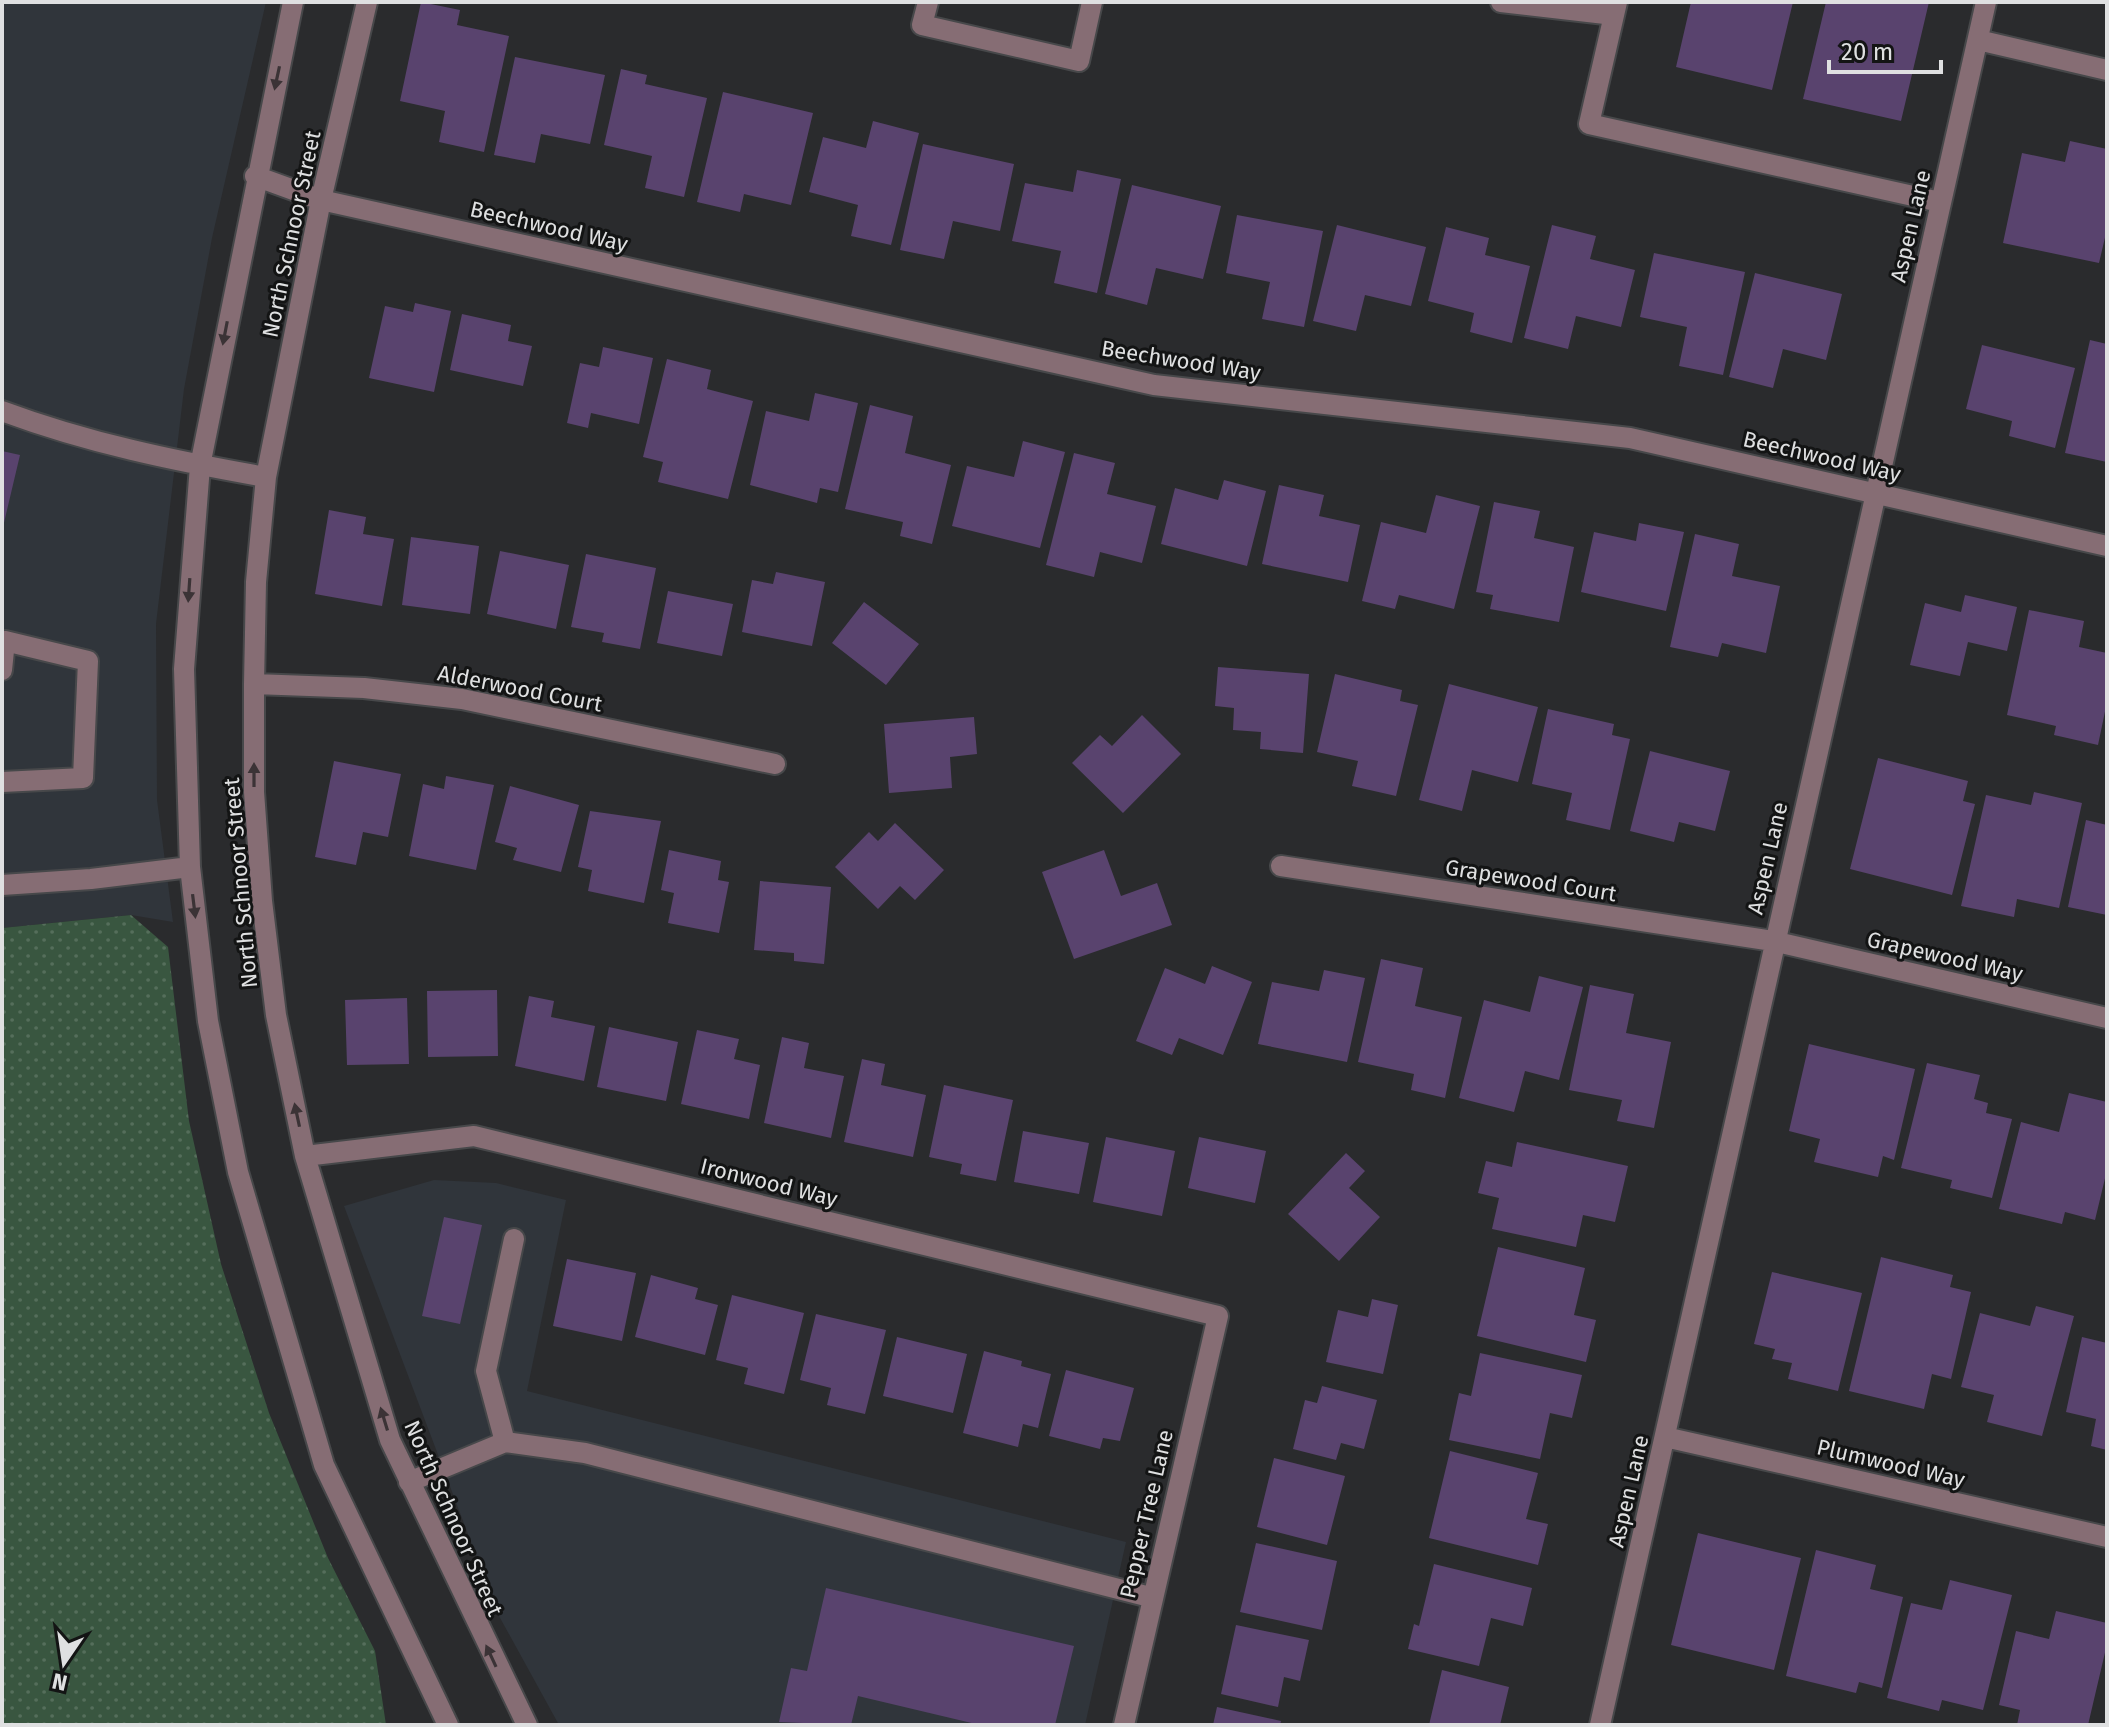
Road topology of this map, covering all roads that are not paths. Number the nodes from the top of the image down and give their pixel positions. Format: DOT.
graph roads {
  1 [pos="293,2"];
  2 [pos="367,2"];
  3 [pos="928,2"];
  4 [pos="1092,2"];
  5 [pos="1501,2"];
  6 [pos="1986,2"];
  7 [pos="1615,9"];
  8 [pos="1978,40"];
  9 [pos="2107,70"];
  10 [pos="255,176"];
  11 [pos="321,200"];
  12 [pos="1940,202"];
  13 [pos="2,411"];
  14 [pos="200,466"];
  15 [pos="266,477"];
  16 [pos="1875,493"];
  17 [pos="2107,546"];
  18 [pos="2,670"];
  19 [pos="254,684"];
  20 [pos="775,764"];
  21 [pos="2,782"];
  22 [pos="1281,866"];
  23 [pos="190,867"];
  24 [pos="2,885"];
  25 [pos="1773,941"];
  26 [pos="2107,1018"];
  27 [pos="305,1156"];
  28 [pos="514,1239"];
  29 [pos="1218,1316"];
  30 [pos="1665,1437"];
  31 [pos="505,1442"];
  32 [pos="409,1482"];
  33 [pos="2107,1537"];
  34 [pos="1150,1597"];
  35 [pos="448,1725"];
  36 [pos="527,1725"];
  37 [pos="1124,1725"];
  38 [pos="1600,1725"];
  1 -- 10 [label="street, North Schnoor Street, one-way"];
  2 -- 11 [label="street, North Schnoor Street"];
  3 -- 4 [label="street"];
  5 -- 7 [label="street"];
  6 -- 8 [label="street, Aspen Lane"];
  7 -- 12 [label="street"];
  8 -- 9 [label="street"];
  8 -- 12 [label="street, Aspen Lane"];
  10 -- 11 [label="street, Beechwood Way"];
  10 -- 14 [label="street, North Schnoor Street, one-way"];
  11 -- 15 [label="street, North Schnoor Street"];
  11 -- 16 [label="street, Beechwood Way"];
  12 -- 16 [label="street, Aspen Lane"];
  13 -- 14 [label="street"];
  14 -- 15 [label="street"];
  14 -- 23 [label="street, North Schnoor Street, one-way"];
  15 -- 19 [label="street, North Schnoor Street"];
  16 -- 17 [label="street, Beechwood Way"];
  16 -- 25 [label="street, Aspen Lane"];
  18 -- 21 [label="street"];
  19 -- 20 [label="street, Alderwood Court"];
  27 -- 19 [label="street, North Schnoor Street, one-way"];
  22 -- 25 [label="street, Grapewood Court"];
  23 -- 24 [label="street"];
  23 -- 35 [label="street, North Schnoor Street, one-way"];
  25 -- 26 [label="street, Grapewood Way"];
  25 -- 30 [label="street, Aspen Lane"];
  27 -- 29 [label="street, Ironwood Way"];
  32 -- 27 [label="street, North Schnoor Street, one-way"];
  28 -- 31 [label="street"];
  29 -- 34 [label="street, Pepper Tree Lane"];
  30 -- 33 [label="street, Plumwood Way"];
  30 -- 38 [label="street, Aspen Lane"];
  31 -- 32 [label="street"];
  31 -- 34 [label="street"];
  36 -- 32 [label="street, North Schnoor Street, one-way"];
  34 -- 37 [label="street, Pepper Tree Lane"];
}
